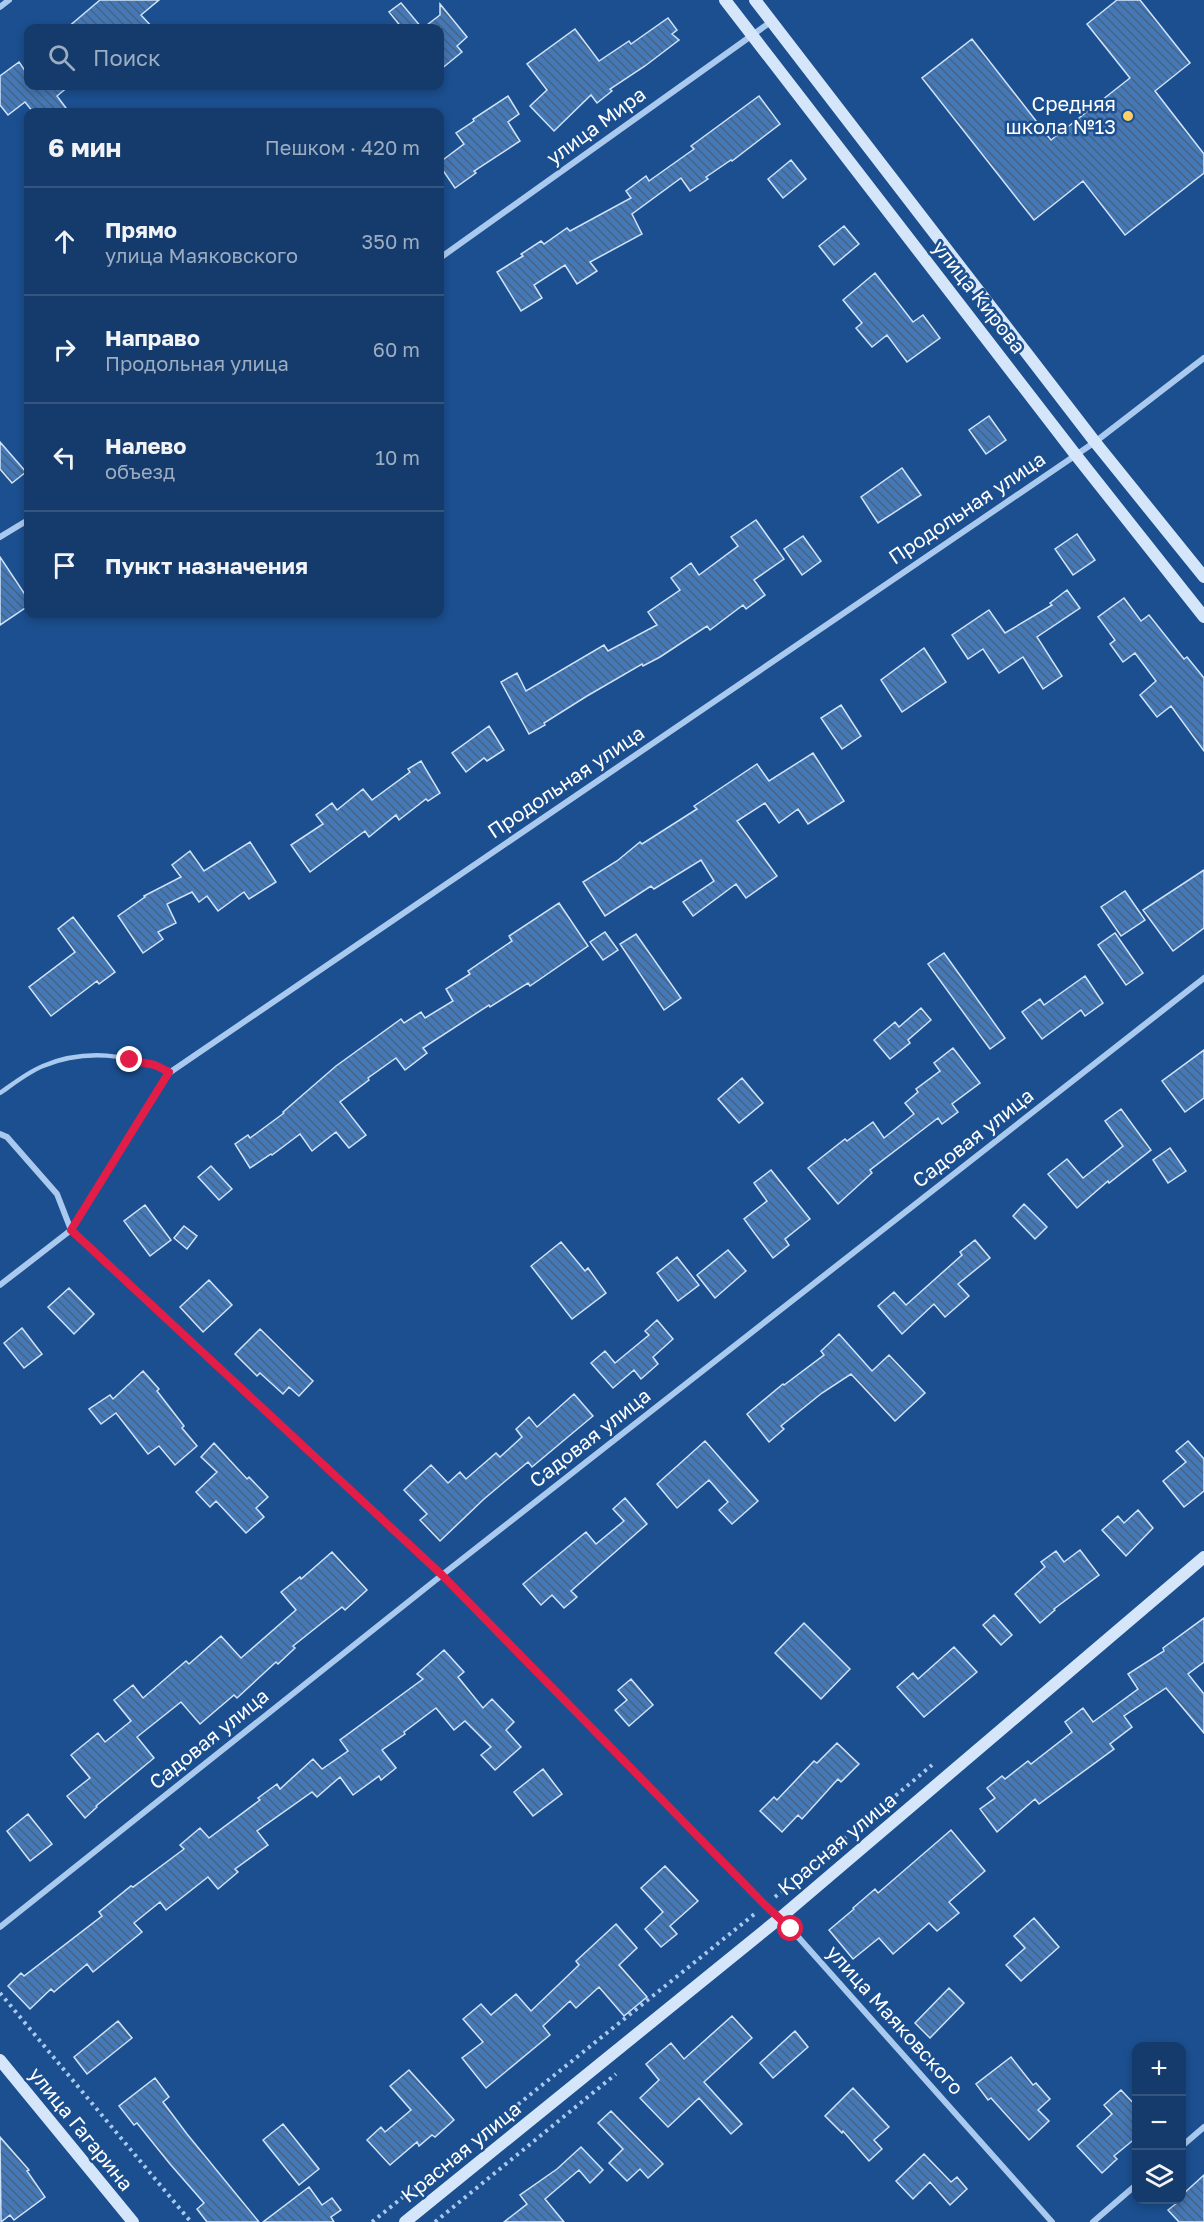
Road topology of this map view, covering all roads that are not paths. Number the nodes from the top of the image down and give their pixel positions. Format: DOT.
graph roads {
  1 [pos="9,0"];
  2 [pos="725,0"];
  3 [pos="755,0"];
  4 [pos="0,7"];
  5 [pos="772,21"];
  6 [pos="752,35"];
  7 [pos="444,255"];
  8 [pos="1204,357"];
  9 [pos="1095,442"];
  10 [pos="1075,454"];
  11 [pos="24,522"];
  12 [pos="0,537"];
  13 [pos="1204,577"];
  14 [pos="1204,617"];
  15 [pos="1204,978"];
  16 [pos="169,1072"];
  17 [pos="0,1093"];
  18 [pos="0,1134"];
  19 [pos="71,1230"];
  20 [pos="0,1285"];
  21 [pos="1204,1557"];
  22 [pos="442,1575"];
  23 [pos="780,1918"];
  24 [pos="0,1927"];
  25 [pos="0,2060"];
  26 [pos="1204,2127"];
  27 [pos="1186,2143"];
  28 [pos="1132,2189"];
  29 [pos="133,2222"];
  30 [pos="405,2222"];
  31 [pos="1052,2222"];
  32 [pos="1093,2222"];
  1 -- 4 [label="street"];
  2 -- 6 [label="street, улица Кирова"];
  3 -- 5 [label="street, улица Кирова"];
  5 -- 6 [label="street, улица Мира"];
  5 -- 9 [label="street, улица Кирова"];
  6 -- 7 [label="street, улица Мира"];
  6 -- 10 [label="street, улица Кирова"];
  8 -- 9 [label="street, Продольная улица"];
  9 -- 10 [label="street, Продольная улица"];
  9 -- 13 [label="street, улица Кирова"];
  10 -- 14 [label="street, улица Кирова"];
  10 -- 16 [label="street, Продольная улица"];
  11 -- 12 [label="street"];
  15 -- 22 [label="street, Садовая улица"];
  16 -- 17 [label="lane"];
  16 -- 19 [label="street, Продольная улица"];
  18 -- 19 [label="street, улица Маяковского"];
  19 -- 20 [label="street, Продольная улица"];
  19 -- 22 [label="street, улица Маяковского"];
  21 -- 23 [label="street, Красная улица"];
  22 -- 23 [label="street, улица Маяковского"];
  22 -- 24 [label="street, Садовая улица"];
  23 -- 30 [label="street, Красная улица"];
  23 -- 31 [label="street, улица Маяковского"];
  25 -- 29 [label="street, улица Гагарина"];
  26 -- 27 [label="street"];
  28 -- 32 [label="street"];
}
